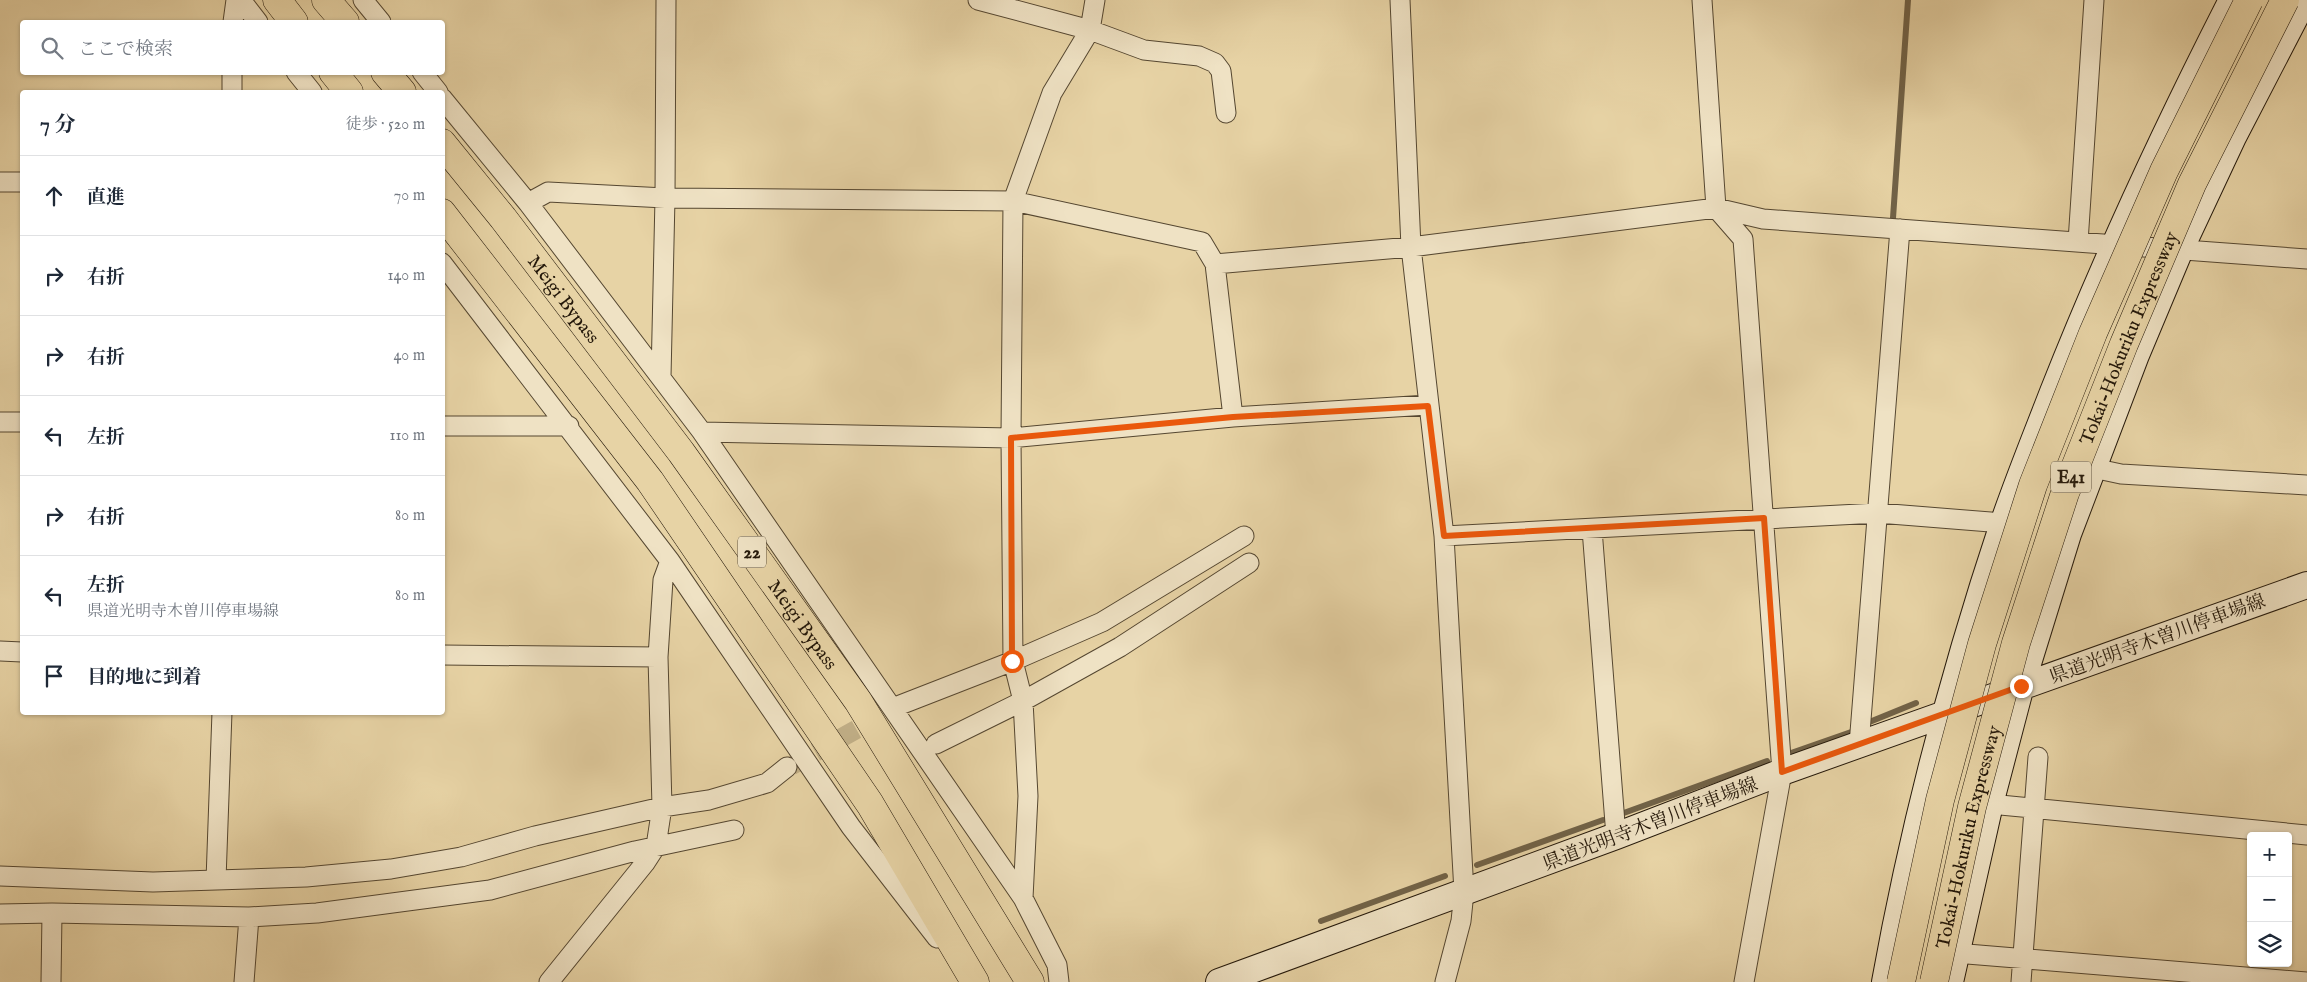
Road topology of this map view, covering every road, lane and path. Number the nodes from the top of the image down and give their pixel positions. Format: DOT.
graph roads {
  1 [pos="236,0"];
  2 [pos="241,0"];
  3 [pos="277,0"];
  4 [pos="326,0"];
  5 [pos="363,0"];
  6 [pos="666,0"];
  7 [pos="978,0"];
  8 [pos="1095,0"];
  9 [pos="1400,0"];
  10 [pos="1702,0"];
  11 [pos="2094,0"];
  12 [pos="2232,0"];
  13 [pos="2249,0"];
  14 [pos="2262,0"];
  15 [pos="2297,12"];
  16 [pos="232,20"];
  17 [pos="256,20"];
  18 [pos="292,20"];
  19 [pos="343,20"];
  20 [pos="379,20"];
  21 [pos="1090,30"];
  22 [pos="232,75"];
  23 [pos="298,75"];
  24 [pos="335,75"];
  25 [pos="388,75"];
  26 [pos="424,75"];
  27 [pos="232,90"];
  28 [pos="310,90"];
  29 [pos="347,90"];
  30 [pos="400,90"];
  31 [pos="436,90"];
  32 [pos="445,102"];
  33 [pos="1226,113"];
  34 [pos="445,147"];
  35 [pos="0,182"];
  36 [pos="20,182"];
  37 [pos="665,198"];
  38 [pos="1013,201"];
  39 [pos="528,203"];
  40 [pos="1716,208"];
  41 [pos="445,217"];
  42 [pos="1900,229"];
  43 [pos="2078,242"];
  44 [pos="2113,244"];
  45 [pos="1411,247"];
  46 [pos="2180,250"];
  47 [pos="2307,259"];
  48 [pos="1215,264"];
  49 [pos="445,267"];
  50 [pos="661,377"];
  51 [pos="1428,406"];
  52 [pos="1233,417"];
  53 [pos="0,422"];
  54 [pos="20,422"];
  55 [pos="445,426"];
  56 [pos="569,426"];
  57 [pos="702,432"];
  58 [pos="1011,438"];
  59 [pos="2093,468"];
  60 [pos="2307,485"];
  61 [pos="1878,513"];
  62 [pos="1764,518"];
  63 [pos="2003,523"];
  64 [pos="1592,529"];
  65 [pos="1244,536"];
  66 [pos="1444,536"];
  67 [pos="670,561"];
  68 [pos="1249,563"];
  69 [pos="2307,584"];
  70 [pos="0,652"];
  71 [pos="20,652"];
  72 [pos="445,655"];
  73 [pos="658,657"];
  74 [pos="1012,661"];
  75 [pos="2021,686"];
  76 [pos="1023,701"];
  77 [pos="900,705"];
  78 [pos="1946,714"];
  79 [pos="222,715"];
  80 [pos="936,744"];
  81 [pos="1859,745"];
  82 [pos="2038,757"];
  83 [pos="787,768"];
  84 [pos="1782,772"];
  85 [pos="1990,804"];
  86 [pos="662,807"];
  87 [pos="2035,810"];
  88 [pos="734,830"];
  89 [pos="2307,835"];
  90 [pos="1616,836"];
  91 [pos="656,846"];
  92 [pos="0,876"];
  93 [pos="216,880"];
  94 [pos="1464,892"];
  95 [pos="1024,898"];
  96 [pos="52,913"];
  97 [pos="0,914"];
  98 [pos="249,917"];
  99 [pos="1955,953"];
  100 [pos="2022,960"];
  101 [pos="51,982"];
  102 [pos="244,982"];
  103 [pos="549,982"];
  104 [pos="973,982"];
  105 [pos="1030,982"];
  106 [pos="1059,982"];
  107 [pos="1219,982"];
  108 [pos="1445,982"];
  109 [pos="1744,982"];
  110 [pos="1885,982"];
  111 [pos="1900,982"];
  112 [pos="1934,982"];
  113 [pos="1950,982"];
  114 [pos="2021,982"];
  115 [pos="2307,982"];
  1 -- 16 [label="street"];
  2 -- 17 [label="street"];
  3 -- 18 [label="highway"];
  4 -- 19 [label="highway"];
  5 -- 20 [label="street"];
  6 -- 37 [label="street"];
  7 -- 21 [label="street"];
  8 -- 21 [label="street"];
  9 -- 45 [label="street"];
  10 -- 40 [label="street"];
  11 -- 43 [label="street"];
  12 -- 44 [label="street"];
  13 -- 111 [label="highway, Tokai-Hokuriku Expressway / E41, bridge"];
  14 -- 15 [label="street"];
  15 -- 46 [label="street"];
  15 -- 112 [label="highway, Tokai-Hokuriku Expressway / E41, bridge"];
  21 -- 33 [label="street"];
  21 -- 38 [label="street"];
  22 -- 27 [label="street"];
  23 -- 28 [label="street"];
  24 -- 29 [label="highway"];
  25 -- 30 [label="highway"];
  26 -- 31 [label="street"];
  32 -- 39 [label="street"];
  34 -- 105 [label="highway, Meigi Bypass / 22"];
  35 -- 36 [label="street"];
  37 -- 38 [label="street"];
  37 -- 39 [label="street"];
  37 -- 50 [label="street"];
  38 -- 48 [label="street"];
  38 -- 58 [label="street"];
  39 -- 50 [label="street"];
  40 -- 42 [label="street"];
  40 -- 45 [label="street"];
  40 -- 62 [label="street"];
  41 -- 104 [label="highway, 22"];
  42 -- 43 [label="street"];
  42 -- 61 [label="street"];
  43 -- 44 [label="street"];
  44 -- 46 [label="street"];
  44 -- 63 [label="street"];
  45 -- 48 [label="street"];
  45 -- 51 [label="street"];
  46 -- 47 [label="street"];
  46 -- 59 [label="street"];
  48 -- 52 [label="street"];
  49 -- 56 [label="street"];
  50 -- 57 [label="street"];
  51 -- 52 [label="street"];
  51 -- 66 [label="street"];
  52 -- 58 [label="street"];
  53 -- 54 [label="street"];
  55 -- 56 [label="street"];
  56 -- 67 [label="street"];
  57 -- 58 [label="street"];
  57 -- 95 [label="street"];
  58 -- 74 [label="street"];
  59 -- 60 [label="street"];
  59 -- 75 [label="street"];
  61 -- 62 [label="street"];
  61 -- 63 [label="street"];
  61 -- 81 [label="street"];
  62 -- 64 [label="street"];
  62 -- 84 [label="street"];
  63 -- 78 [label="street"];
  64 -- 66 [label="street"];
  64 -- 90 [label="street"];
  65 -- 74 [label="street"];
  66 -- 94 [label="street"];
  67 -- 73 [label="street"];
  67 -- 104 [label="street"];
  68 -- 76 [label="street"];
  69 -- 75 [label="street, 県道光明寺木曽川停車場線"];
  70 -- 71 [label="street"];
  72 -- 73 [label="street"];
  73 -- 86 [label="street"];
  74 -- 76 [label="street"];
  74 -- 77 [label="street"];
  75 -- 78 [label="street, 県道光明寺木曽川停車場線"];
  75 -- 85 [label="street"];
  76 -- 80 [label="street"];
  76 -- 95 [label="street"];
  78 -- 81 [label="street, 県道光明寺木曽川停車場線"];
  78 -- 110 [label="street"];
  79 -- 93 [label="street"];
  81 -- 84 [label="street, 県道光明寺木曽川停車場線"];
  82 -- 87 [label="street"];
  83 -- 86 [label="street"];
  84 -- 90 [label="street, 県道光明寺木曽川停車場線"];
  84 -- 109 [label="street"];
  85 -- 87 [label="street"];
  85 -- 99 [label="street"];
  86 -- 91 [label="street"];
  86 -- 93 [label="street"];
  87 -- 89 [label="street"];
  87 -- 100 [label="street"];
  88 -- 91 [label="street"];
  90 -- 94 [label="street, 県道光明寺木曽川停車場線"];
  91 -- 98 [label="street"];
  91 -- 103 [label="street"];
  92 -- 93 [label="street"];
  94 -- 107 [label="street, 県道光明寺木曽川停車場線"];
  94 -- 108 [label="street"];
  95 -- 106 [label="street"];
  96 -- 97 [label="street"];
  96 -- 98 [label="street"];
  96 -- 101 [label="street"];
  98 -- 102 [label="street"];
  99 -- 100 [label="street"];
  99 -- 113 [label="street"];
  100 -- 114 [label="street"];
  100 -- 115 [label="street"];
}
